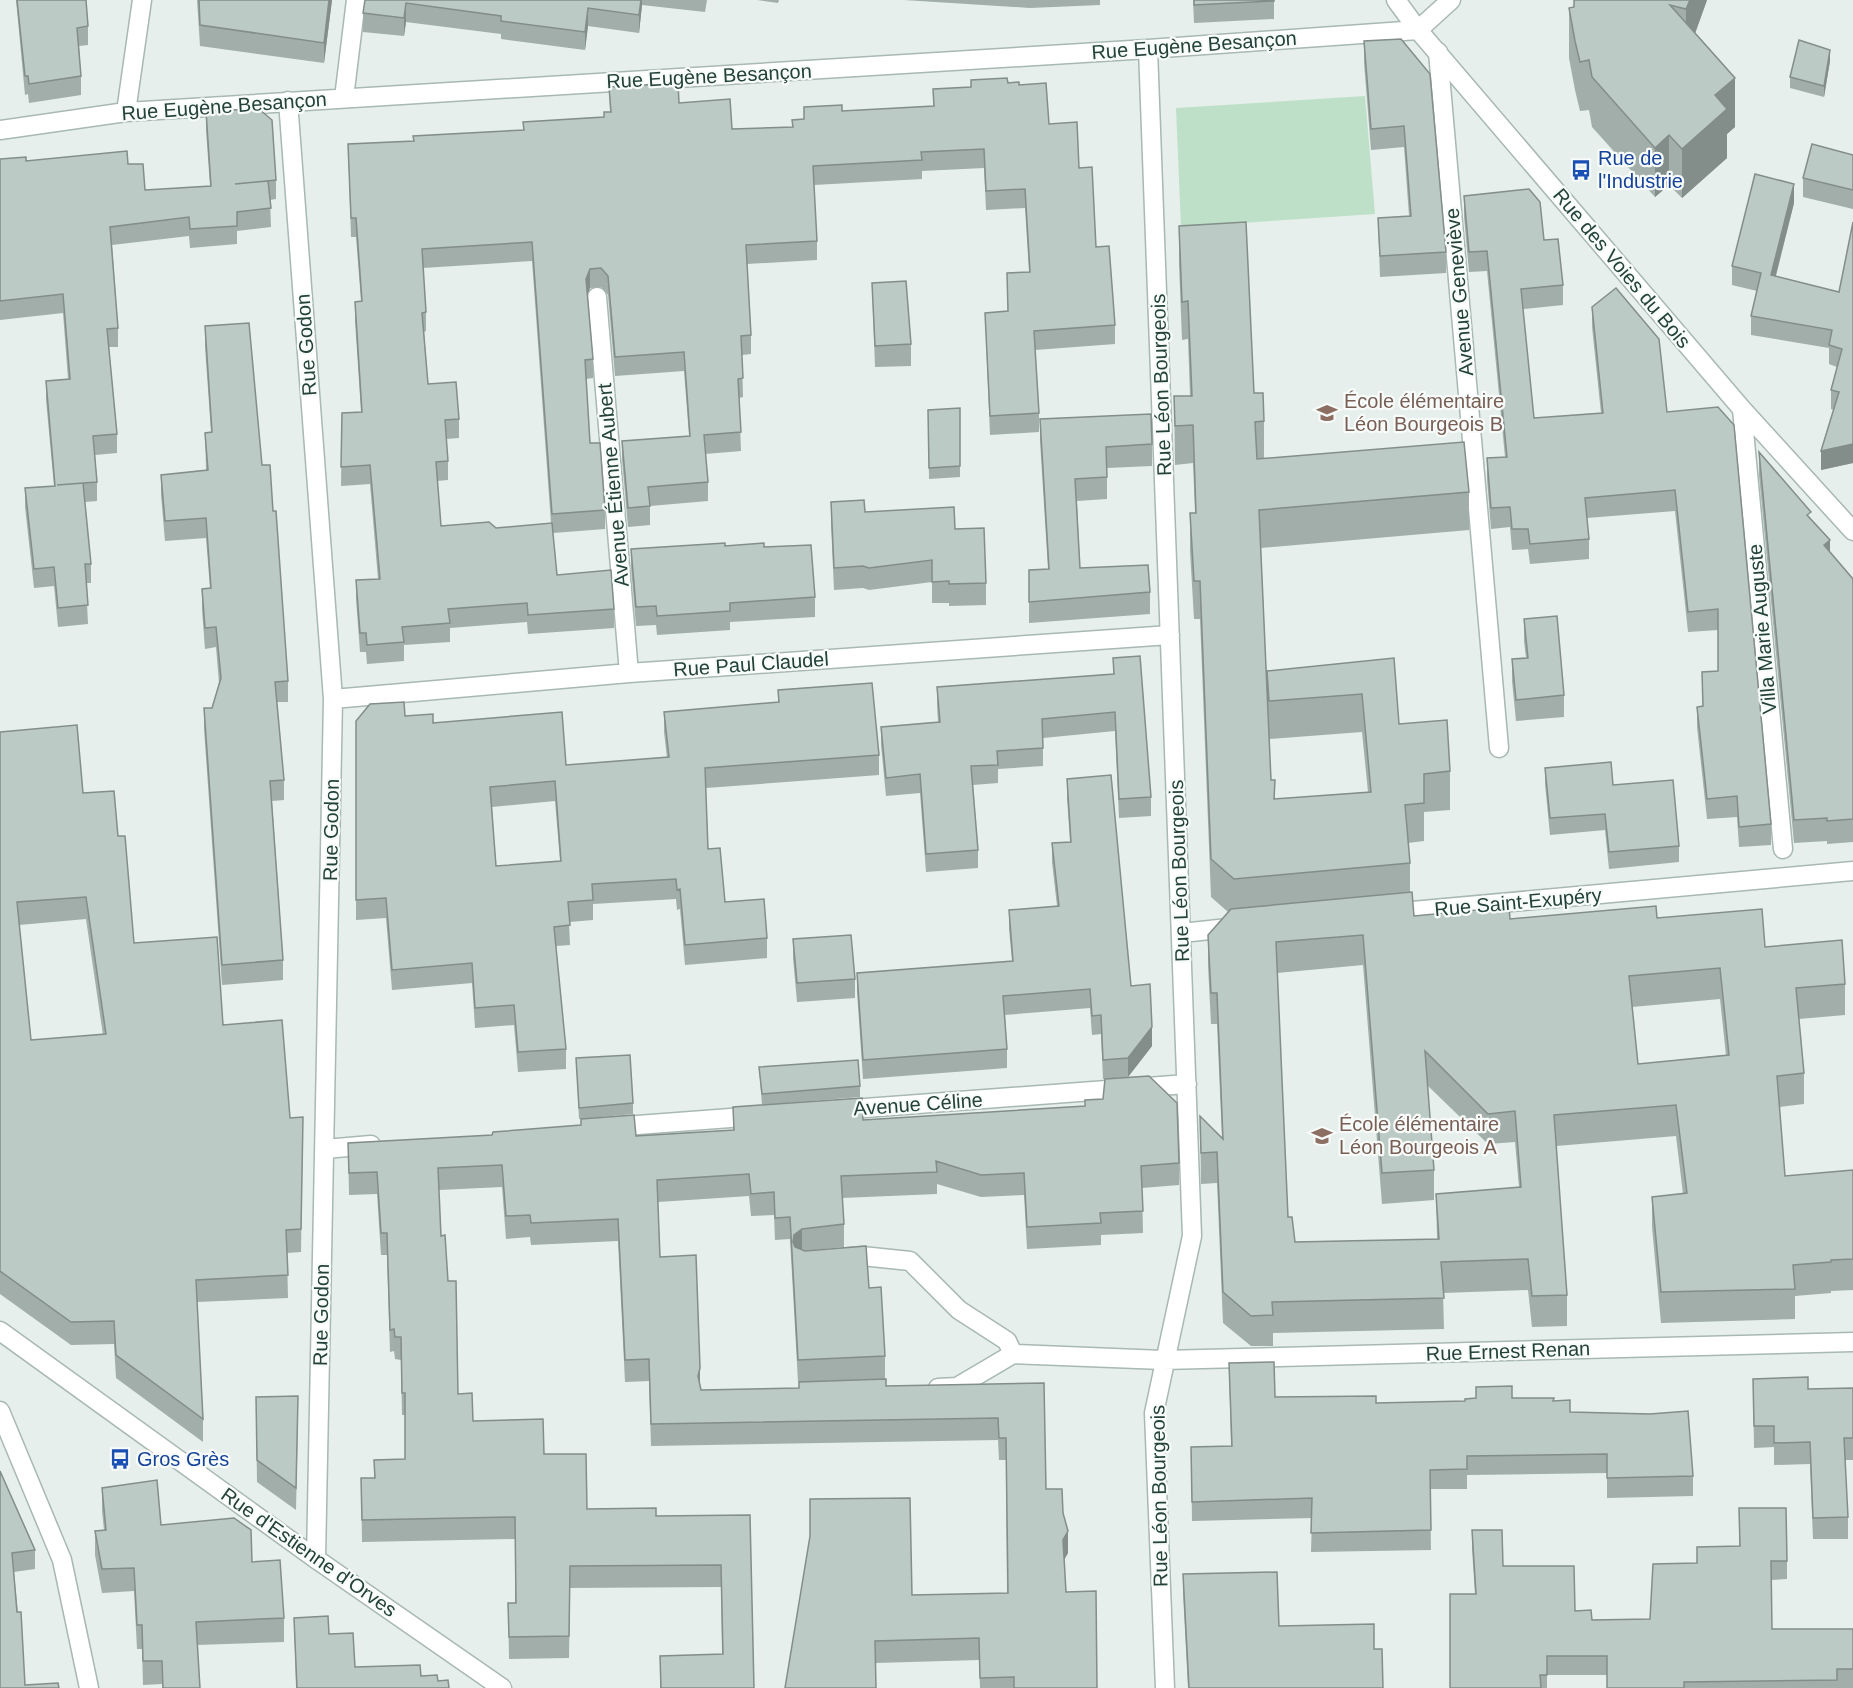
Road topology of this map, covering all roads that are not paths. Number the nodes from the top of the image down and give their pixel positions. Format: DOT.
graph roads {
  1 [pos="142,0"];
  2 [pos="356,0"];
  3 [pos="1396,0"];
  4 [pos="1451,0"];
  5 [pos="1415,16"];
  6 [pos="1148,49"];
  7 [pos="1438,52"];
  8 [pos="344,98"];
  9 [pos="288,102"];
  10 [pos="126,112"];
  11 [pos="0,130"];
  12 [pos="597,297"];
  13 [pos="1742,409"];
  14 [pos="1851,524"];
  15 [pos="1170,635"];
  16 [pos="629,673"];
  17 [pos="333,699"];
  18 [pos="1499,748"];
  19 [pos="1782,849"];
  20 [pos="1853,871"];
  21 [pos="1378,915"];
  22 [pos="1259,925"];
  23 [pos="1182,933"];
  24 [pos="1187,1084"];
  25 [pos="821,1111"];
  26 [pos="774,1115"];
  27 [pos="597,1128"];
  28 [pos="384,1144"];
  29 [pos="325,1149"];
  30 [pos="828,1260"];
  31 [pos="0,1331"];
  32 [pos="1853,1341"];
  33 [pos="1013,1354"];
  34 [pos="1163,1360"];
  35 [pos="921,1389"];
  36 [pos="0,1411"];
  37 [pos="316,1559"];
  38 [pos="89,1688"];
  39 [pos="502,1688"];
  40 [pos="1165,1688"];
  1 -- 10 [label="street"];
  2 -- 8 [label="street"];
  3 -- 5 [label="street, Rue des Voies du Bois"];
  4 -- 5 [label="street"];
  5 -- 6 [label="street, Rue Eugène Besançon"];
  5 -- 7 [label="street, Rue des Voies du Bois"];
  6 -- 8 [label="street, Rue Eugène Besançon"];
  6 -- 15 [label="street, Rue Léon Bourgeois"];
  7 -- 13 [label="street, Rue des Voies du Bois"];
  7 -- 18 [label="street, Avenue Geneviève"];
  8 -- 9 [label="street, Rue Eugène Besançon"];
  9 -- 10 [label="street, Rue Eugène Besançon"];
  9 -- 17 [label="street, Rue Godon"];
  10 -- 11 [label="street, Rue Eugène Besançon"];
  12 -- 16 [label="street, Avenue Étienne Aubert"];
  13 -- 14 [label="street, Rue des Voies du Bois"];
  13 -- 19 [label="street, Villa Marie Auguste"];
  15 -- 16 [label="street, Rue Paul Claudel"];
  15 -- 23 [label="street, Rue Léon Bourgeois"];
  16 -- 17 [label="street, Rue Paul Claudel"];
  17 -- 29 [label="street, Rue Godon"];
  20 -- 21 [label="street, Rue Saint-Exupéry"];
  22 -- 23 [label="street"];
  23 -- 24 [label="street, Rue Léon Bourgeois"];
  24 -- 25 [label="street, Avenue Céline"];
  24 -- 34 [label="street, Rue Léon Bourgeois"];
  26 -- 27 [label="street"];
  28 -- 29 [label="street"];
  29 -- 37 [label="street, Rue Godon"];
  30 -- 33 [label="street"];
  31 -- 37 [label="street, Rue d'Estienne d'Orves"];
  32 -- 34 [label="street, Rue Ernest Renan"];
  33 -- 34 [label="street, Rue Ernest Renan"];
  33 -- 35 [label="street"];
  34 -- 40 [label="street, Rue Léon Bourgeois"];
  36 -- 38 [label="street"];
  37 -- 39 [label="street, Rue d'Estienne d'Orves"];
}
